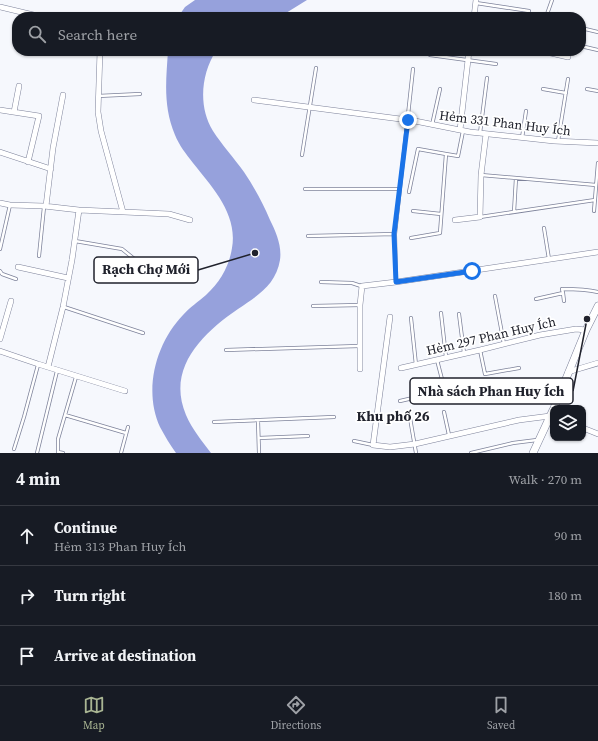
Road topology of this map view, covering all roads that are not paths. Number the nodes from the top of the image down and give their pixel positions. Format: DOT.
graph roads {
  1 [pos="552,0"];
  2 [pos="476,1"];
  3 [pos="0,7"];
  4 [pos="529,11"];
  5 [pos="21,12"];
  6 [pos="475,12"];
  7 [pos="548,12"];
  8 [pos="586,29"];
  9 [pos="598,32"];
  10 [pos="586,47"];
  11 [pos="598,50"];
  12 [pos="100,56"];
  13 [pos="438,56"];
  14 [pos="468,56"];
  15 [pos="561,56"];
  16 [pos="568,58"];
  17 [pos="468,60"];
  18 [pos="496,64"];
  19 [pos="316,68"];
  20 [pos="413,69"];
  21 [pos="488,78"];
  22 [pos="568,79"];
  23 [pos="19,86"];
  24 [pos="440,89"];
  25 [pos="544,89"];
  26 [pos="587,89"];
  27 [pos="598,92"];
  28 [pos="566,93"];
  29 [pos="140,94"];
  30 [pos="63,95"];
  31 [pos="98,96"];
  32 [pos="254,100"];
  33 [pos="309,107"];
  34 [pos="0,110"];
  35 [pos="526,110"];
  36 [pos="14,112"];
  37 [pos="409,120"];
  38 [pos="432,125"];
  39 [pos="461,130"];
  40 [pos="480,134"];
  41 [pos="486,134"];
  42 [pos="522,138"];
  43 [pos="558,142"];
  44 [pos="598,143"];
  45 [pos="0,152"];
  46 [pos="446,154"];
  47 [pos="302,155"];
  48 [pos="28,162"];
  49 [pos="598,163"];
  50 [pos="51,169"];
  51 [pos="481,175"];
  52 [pos="516,178"];
  53 [pos="596,185"];
  54 [pos="305,189"];
  55 [pos="400,189"];
  56 [pos="408,192"];
  57 [pos="595,200"];
  58 [pos="0,203"];
  59 [pos="10,205"];
  60 [pos="45,206"];
  61 [pos="79,210"];
  62 [pos="413,211"];
  63 [pos="594,211"];
  64 [pos="123,212"];
  65 [pos="514,212"];
  66 [pos="441,214"];
  67 [pos="480,217"];
  68 [pos="190,220"];
  69 [pos="455,220"];
  70 [pos="544,228"];
  71 [pos="394,234"];
  72 [pos="308,236"];
  73 [pos="411,238"];
  74 [pos="74,241"];
  75 [pos="0,249"];
  76 [pos="598,252"];
  77 [pos="39,256"];
  78 [pos="549,260"];
  79 [pos="155,263"];
  80 [pos="18,268"];
  81 [pos="0,271"];
  82 [pos="68,278"];
  83 [pos="16,279"];
  84 [pos="321,282"];
  85 [pos="396,282"];
  86 [pos="362,286"];
  87 [pos="598,292"];
  88 [pos="563,293"];
  89 [pos="495,296"];
  90 [pos="536,299"];
  91 [pos="12,301"];
  92 [pos="564,301"];
  93 [pos="360,304"];
  94 [pos="313,306"];
  95 [pos="598,306"];
  96 [pos="63,307"];
  97 [pos="441,313"];
  98 [pos="458,314"];
  99 [pos="390,317"];
  100 [pos="411,318"];
  101 [pos="586,330"];
  102 [pos="143,332"];
  103 [pos="0,339"];
  104 [pos="504,344"];
  105 [pos="360,346"];
  106 [pos="226,350"];
  107 [pos="480,350"];
  108 [pos="0,351"];
  109 [pos="464,354"];
  110 [pos="446,358"];
  111 [pos="437,360"];
  112 [pos="598,363"];
  113 [pos="38,364"];
  114 [pos="416,365"];
  115 [pos="48,367"];
  116 [pos="401,368"];
  117 [pos="519,368"];
  118 [pos="360,369"];
  119 [pos="57,370"];
  120 [pos="568,372"];
  121 [pos="76,376"];
  122 [pos="565,381"];
  123 [pos="482,382"];
  124 [pos="517,383"];
  125 [pos="125,391"];
  126 [pos="445,391"];
  127 [pos="400,401"];
  128 [pos="556,405"];
  129 [pos="444,412"];
  130 [pos="550,414"];
  131 [pos="65,415"];
  132 [pos="334,417"];
  133 [pos="410,418"];
  134 [pos="550,419"];
  135 [pos="258,421"];
  136 [pos="214,422"];
  137 [pos="128,427"];
  138 [pos="586,429"];
  139 [pos="126,433"];
  140 [pos="598,434"];
  141 [pos="308,436"];
  142 [pos="449,436"];
  143 [pos="259,438"];
  144 [pos="539,440"];
  145 [pos="354,441"];
  146 [pos="414,444"];
  147 [pos="373,445"];
  148 [pos="14,449"];
  149 [pos="58,452"];
  150 [pos="37,453"];
  151 [pos="63,453"];
  152 [pos="121,453"];
  153 [pos="259,453"];
  154 [pos="416,453"];
  155 [pos="471,453"];
  156 [pos="533,453"];
  1 -- 7 [label="lane"];
  2 -- 4 [label="lane"];
  2 -- 6 [label="street"];
  3 -- 5 [label="street"];
  8 -- 9 [label="lane"];
  10 -- 11 [label="lane"];
  12 -- 31 [label="street"];
  13 -- 17 [label="lane"];
  14 -- 17 [label="street"];
  15 -- 16 [label="street"];
  17 -- 18 [label="lane"];
  17 -- 39 [label="street"];
  19 -- 33 [label="lane"];
  20 -- 37 [label="lane"];
  21 -- 40 [label="lane"];
  22 -- 28 [label="lane"];
  23 -- 36 [label="street"];
  24 -- 38 [label="lane"];
  25 -- 28 [label="lane"];
  26 -- 27 [label="lane"];
  28 -- 43 [label="lane"];
  29 -- 31 [label="lane"];
  30 -- 50 [label="street"];
  31 -- 64 [label="street"];
  32 -- 33 [label="street, Hẻm 331 Phan Huy Ích"];
  33 -- 37 [label="street, Hẻm 331 Phan Huy Ích"];
  33 -- 47 [label="lane"];
  34 -- 36 [label="street"];
  35 -- 42 [label="lane"];
  36 -- 48 [label="street"];
  37 -- 38 [label="street, Hẻm 331 Phan Huy Ích"];
  37 -- 55 [label="lane"];
  38 -- 39 [label="street, Hẻm 331 Phan Huy Ích"];
  39 -- 40 [label="street, Hẻm 331 Phan Huy Ích"];
  39 -- 46 [label="lane"];
  40 -- 41 [label="street, Hẻm 331 Phan Huy Ích"];
  41 -- 42 [label="street, Hẻm 331 Phan Huy Ích"];
  41 -- 51 [label="street"];
  42 -- 43 [label="street, Hẻm 331 Phan Huy Ích"];
  43 -- 44 [label="street, Hẻm 331 Phan Huy Ích"];
  45 -- 48 [label="street"];
  46 -- 56 [label="lane"];
  46 -- 66 [label="lane"];
  48 -- 50 [label="street"];
  49 -- 53 [label="lane"];
  50 -- 60 [label="street"];
  51 -- 52 [label="lane"];
  51 -- 67 [label="street"];
  52 -- 53 [label="lane"];
  52 -- 65 [label="lane"];
  53 -- 57 [label="lane"];
  54 -- 55 [label="lane"];
  55 -- 71 [label="lane"];
  57 -- 63 [label="lane"];
  57 -- 65 [label="lane"];
  58 -- 59 [label="street"];
  59 -- 60 [label="street"];
  59 -- 75 [label="lane"];
  60 -- 61 [label="street"];
  60 -- 77 [label="lane"];
  61 -- 64 [label="street"];
  61 -- 74 [label="street"];
  62 -- 66 [label="lane"];
  64 -- 68 [label="street"];
  65 -- 67 [label="lane"];
  66 -- 73 [label="lane"];
  67 -- 69 [label="street"];
  70 -- 78 [label="lane"];
  71 -- 72 [label="lane"];
  71 -- 85 [label="lane"];
  74 -- 79 [label="lane"];
  74 -- 82 [label="street"];
  76 -- 78 [label="street"];
  78 -- 85 [label="street"];
  80 -- 82 [label="street"];
  81 -- 83 [label="lane"];
  82 -- 96 [label="street"];
  84 -- 86 [label="lane"];
  85 -- 86 [label="street"];
  86 -- 93 [label="street"];
  87 -- 88 [label="lane"];
  88 -- 90 [label="lane"];
  88 -- 92 [label="lane"];
  89 -- 104 [label="lane"];
  91 -- 103 [label="street"];
  93 -- 94 [label="lane"];
  93 -- 105 [label="street"];
  95 -- 101 [label="main road"];
  96 -- 102 [label="lane"];
  96 -- 115 [label="street"];
  97 -- 110 [label="lane"];
  98 -- 109 [label="lane"];
  99 -- 147 [label="street"];
  100 -- 114 [label="lane"];
  101 -- 104 [label="street, Hẻm 297 Phan Huy Ích"];
  101 -- 120 [label="main road"];
  104 -- 107 [label="street, Hẻm 297 Phan Huy Ích"];
  105 -- 106 [label="lane"];
  105 -- 118 [label="street"];
  107 -- 109 [label="street, Hẻm 297 Phan Huy Ích"];
  107 -- 117 [label="lane"];
  108 -- 113 [label="street"];
  109 -- 110 [label="street, Hẻm 297 Phan Huy Ích"];
  110 -- 111 [label="street, Hẻm 297 Phan Huy Ích"];
  111 -- 114 [label="street, Hẻm 297 Phan Huy Ích"];
  111 -- 126 [label="lane"];
  112 -- 120 [label="street"];
  113 -- 115 [label="street"];
  113 -- 148 [label="lane"];
  114 -- 116 [label="street, Hẻm 297 Phan Huy Ích"];
  115 -- 119 [label="street"];
  119 -- 121 [label="street"];
  119 -- 150 [label="lane"];
  120 -- 122 [label="main road"];
  121 -- 125 [label="street"];
  121 -- 131 [label="lane"];
  122 -- 124 [label="lane"];
  122 -- 128 [label="main road"];
  123 -- 126 [label="lane"];
  126 -- 127 [label="lane"];
  129 -- 142 [label="lane"];
  130 -- 142 [label="street"];
  131 -- 139 [label="lane"];
  131 -- 149 [label="lane"];
  132 -- 135 [label="lane"];
  133 -- 146 [label="lane"];
  134 -- 144 [label="main road"];
  135 -- 136 [label="lane"];
  135 -- 143 [label="lane"];
  137 -- 139 [label="lane"];
  138 -- 140 [label="street"];
  139 -- 152 [label="lane"];
  141 -- 143 [label="lane"];
  142 -- 146 [label="street"];
  143 -- 153 [label="lane"];
  144 -- 155 [label="lane"];
  144 -- 156 [label="main road"];
  145 -- 147 [label="lane"];
  146 -- 147 [label="street"];
  146 -- 154 [label="lane"];
  149 -- 151 [label="lane"];
}
